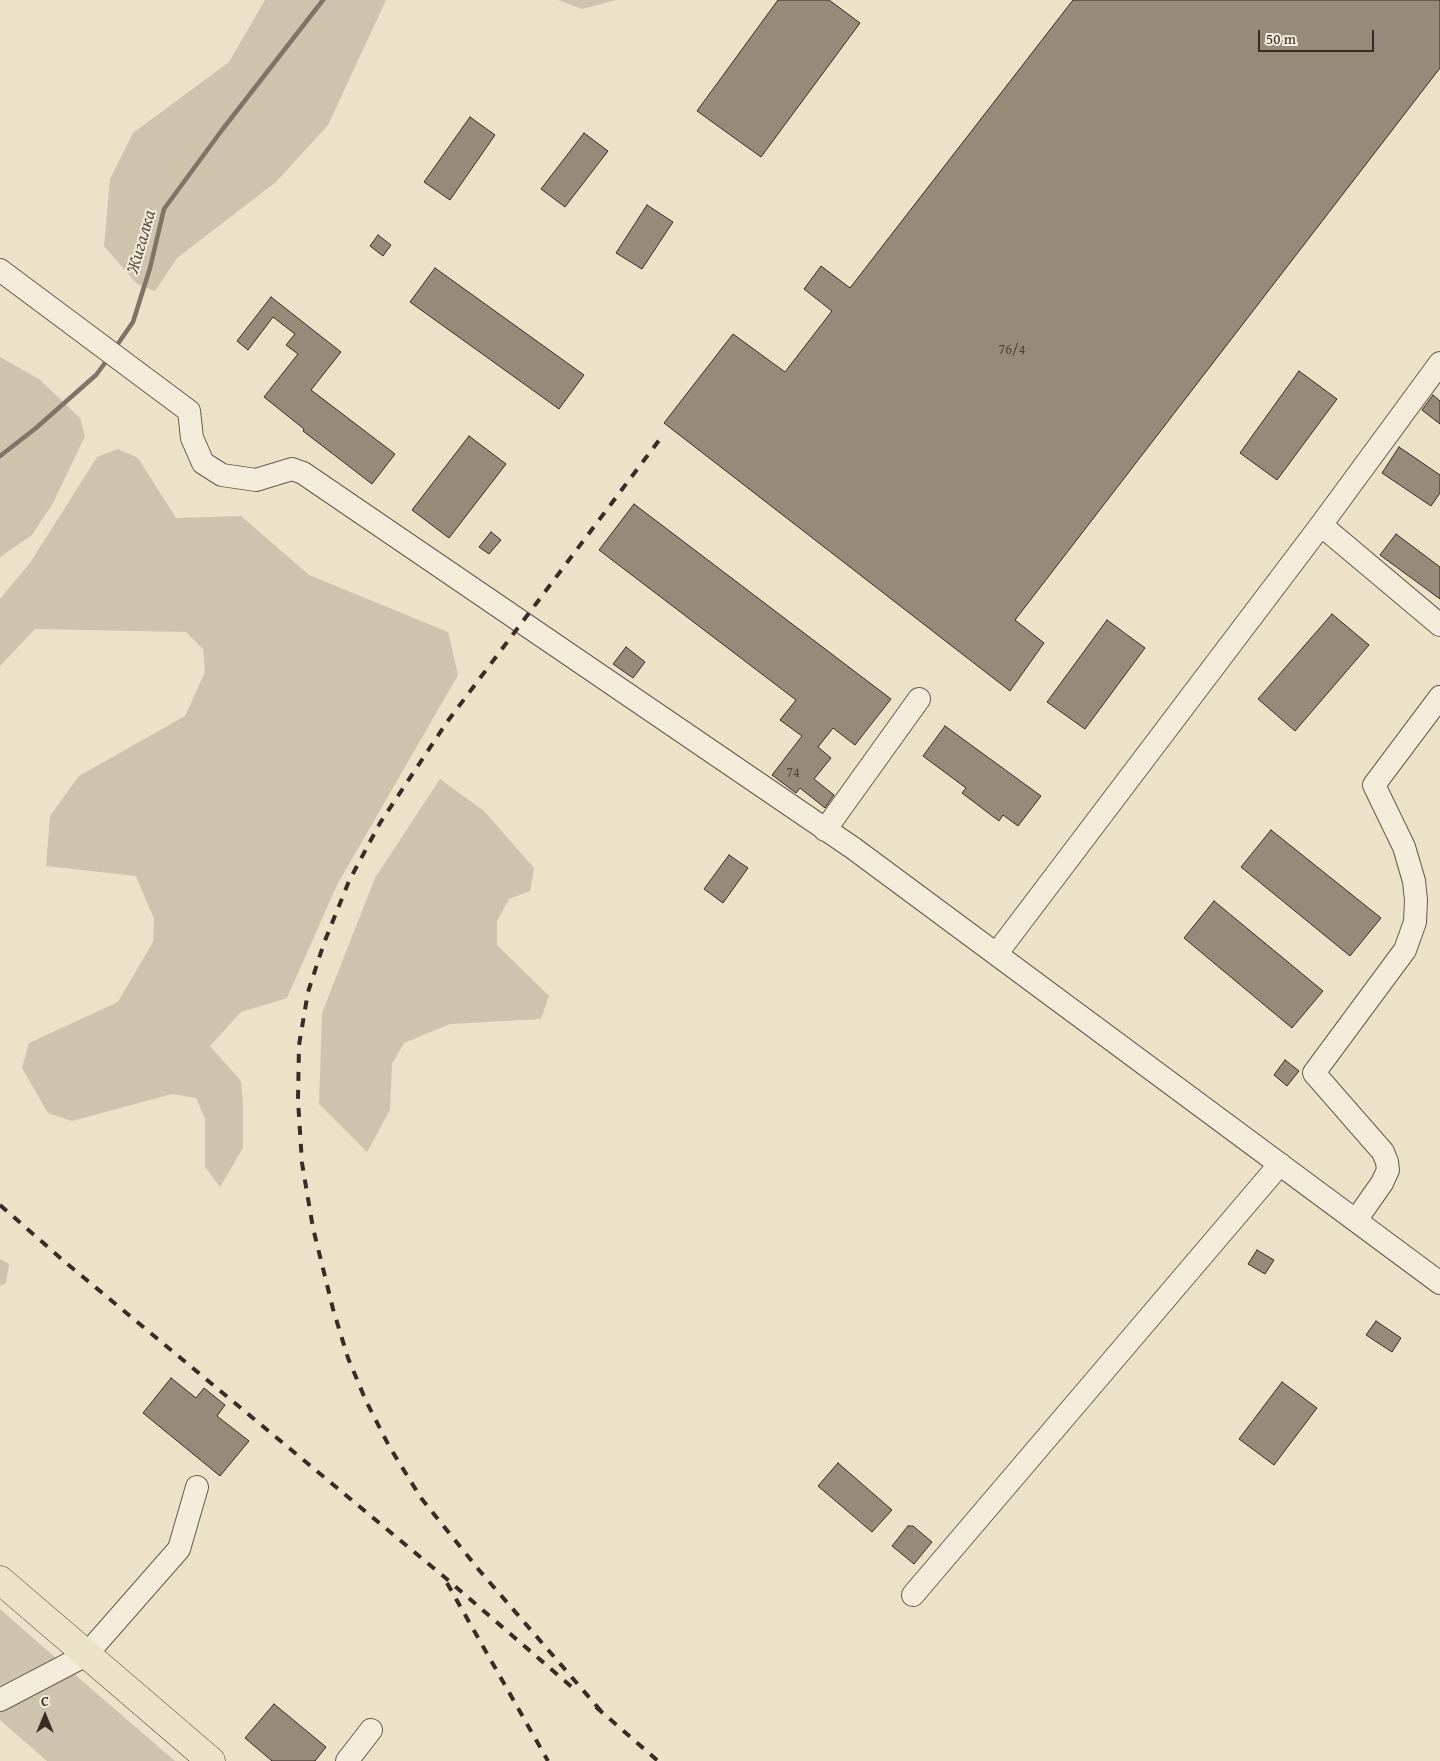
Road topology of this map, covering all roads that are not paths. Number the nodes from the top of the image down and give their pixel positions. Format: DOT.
graph roads {
  1 [pos="0,270"];
  2 [pos="1440,363"];
  3 [pos="1321,525"];
  4 [pos="1440,625"];
  5 [pos="1440,698"];
  6 [pos="919,699"];
  7 [pos="825,830"];
  8 [pos="997,953"];
  9 [pos="1280,1164"];
  10 [pos="1356,1220"];
  11 [pos="1440,1283"];
  12 [pos="198,1487"];
  13 [pos="0,1580"];
  14 [pos="913,1594"];
  15 [pos="86,1655"];
  16 [pos="0,1700"];
  17 [pos="371,1730"];
  18 [pos="211,1761"];
  19 [pos="347,1761"];
  1 -- 7 [label="street"];
  2 -- 3 [label="street"];
  3 -- 4 [label="street"];
  3 -- 8 [label="street"];
  5 -- 10 [label="street"];
  6 -- 7 [label="street"];
  7 -- 8 [label="street"];
  8 -- 9 [label="street"];
  9 -- 10 [label="street"];
  9 -- 14 [label="street"];
  10 -- 11 [label="street"];
  12 -- 15 [label="street"];
  13 -- 15 [label="main road"];
  15 -- 16 [label="street"];
  15 -- 18 [label="main road"];
  17 -- 19 [label="street"];
}
